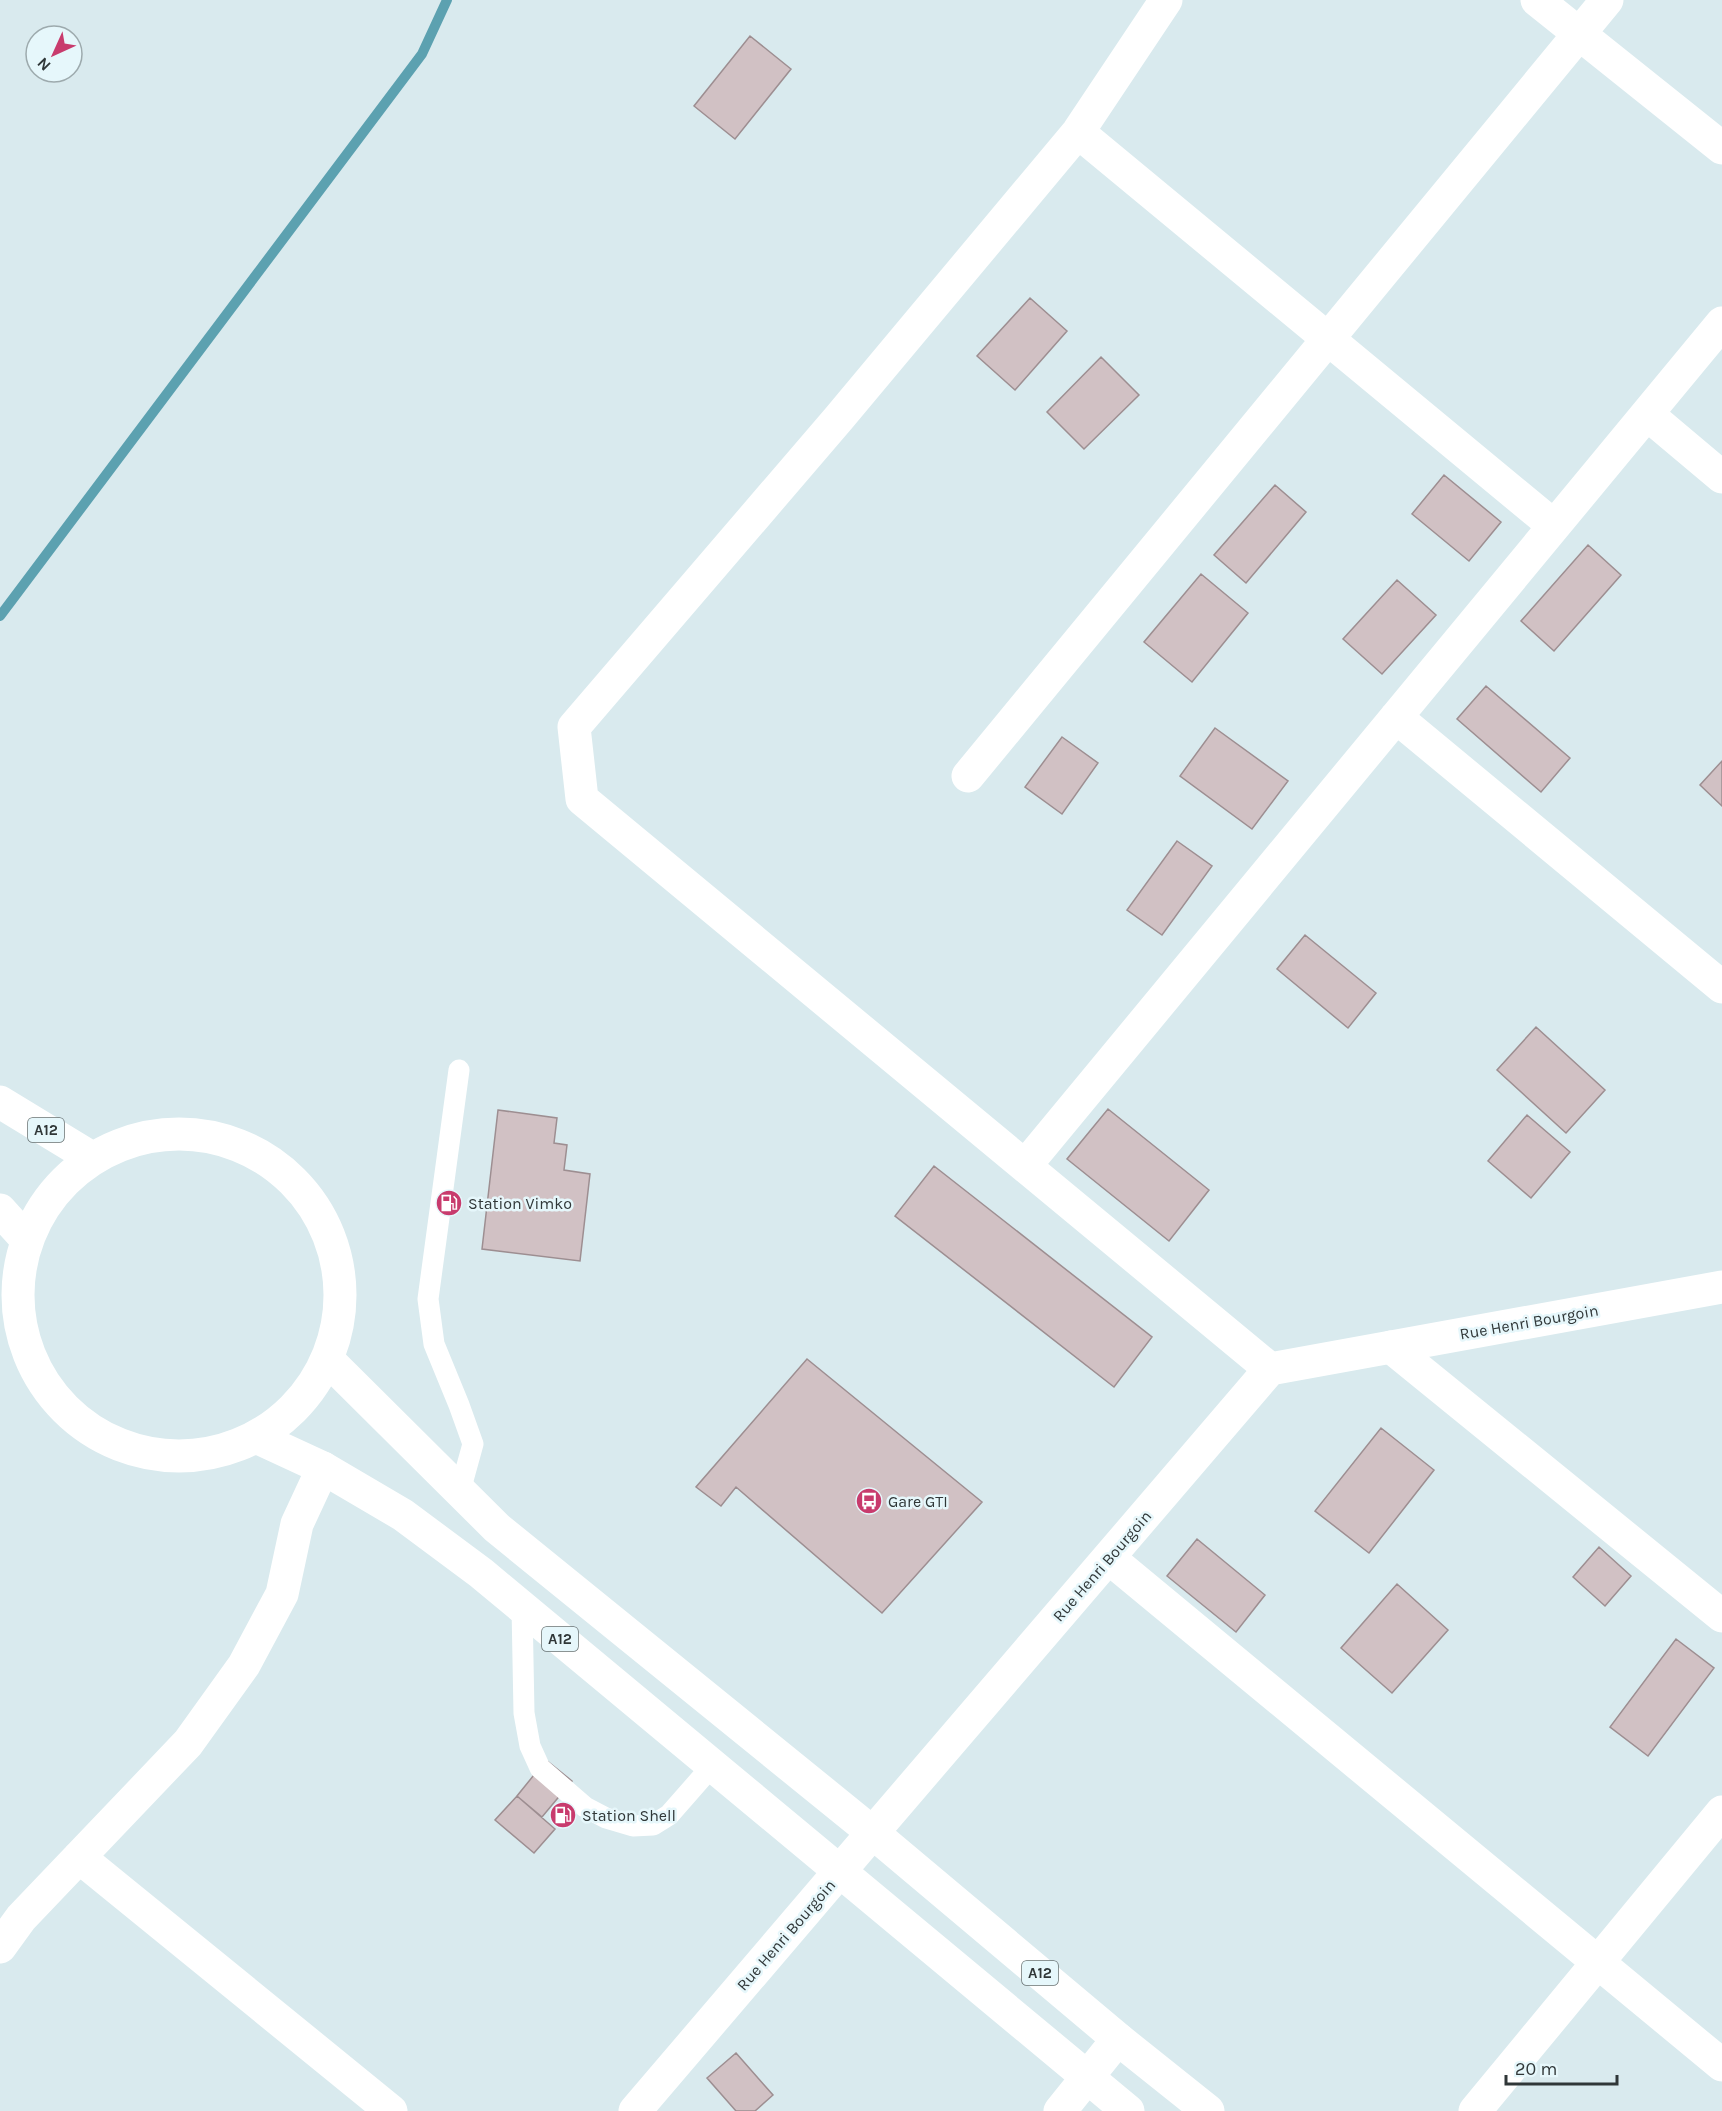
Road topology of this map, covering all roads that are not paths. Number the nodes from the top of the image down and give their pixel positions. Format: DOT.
graph roads {
  1 [pos="1166,0"];
  2 [pos="1537,0"];
  3 [pos="1607,0"];
  4 [pos="1580,34"];
  5 [pos="1078,132"];
  6 [pos="1722,148"];
  7 [pos="1722,323"];
  8 [pos="1328,338"];
  9 [pos="1647,414"];
  10 [pos="1722,477"];
  11 [pos="1554,526"];
  12 [pos="1396,717"];
  13 [pos="968,776"];
  14 [pos="1722,987"];
  15 [pos="459,1070"];
  16 [pos="0,1102"];
  17 [pos="92,1158"];
  18 [pos="1025,1166"];
  19 [pos="0,1210"];
  20 [pos="27,1239"];
  21 [pos="1722,1287"];
  22 [pos="1391,1347"];
  23 [pos="329,1361"];
  24 [pos="1270,1369"];
  25 [pos="258,1438"];
  26 [pos="323,1468"];
  27 [pos="460,1491"];
  28 [pos="1109,1558"];
  29 [pos="522,1607"];
  30 [pos="1722,1616"];
  31 [pos="712,1766"];
  32 [pos="1722,1812"];
  33 [pos="873,1833"];
  34 [pos="79,1857"];
  35 [pos="839,1872"];
  36 [pos="0,1947"];
  37 [pos="1598,1962"];
  38 [pos="1118,2039"];
  39 [pos="1722,2065"];
  40 [pos="1086,2077"];
  41 [pos="391,2111"];
  42 [pos="634,2111"];
  43 [pos="1060,2111"];
  44 [pos="1128,2111"];
  45 [pos="1208,2111"];
  46 [pos="1475,2111"];
  1 -- 5 [label="street"];
  2 -- 4 [label="street"];
  3 -- 4 [label="street"];
  4 -- 6 [label="street"];
  4 -- 8 [label="street"];
  5 -- 8 [label="street"];
  5 -- 18 [label="street"];
  7 -- 9 [label="street"];
  8 -- 11 [label="street"];
  8 -- 13 [label="street"];
  9 -- 10 [label="street"];
  9 -- 11 [label="street"];
  11 -- 12 [label="street"];
  12 -- 14 [label="street"];
  12 -- 18 [label="street"];
  15 -- 27 [label="lane"];
  16 -- 17 [label="street, A12"];
  17 -- 20 [label="street"];
  17 -- 23 [label="street"];
  18 -- 24 [label="street"];
  19 -- 20 [label="street"];
  20 -- 25 [label="street"];
  21 -- 22 [label="street, Rue Henri Bourgoin"];
  22 -- 24 [label="street, Rue Henri Bourgoin"];
  22 -- 30 [label="street"];
  23 -- 25 [label="street"];
  23 -- 27 [label="street, A12"];
  24 -- 28 [label="street, Rue Henri Bourgoin"];
  25 -- 26 [label="street, A12"];
  26 -- 29 [label="street, A12"];
  26 -- 34 [label="street"];
  27 -- 33 [label="street, A12"];
  28 -- 33 [label="street, Rue Henri Bourgoin"];
  28 -- 37 [label="street"];
  29 -- 31 [label="street, A12"];
  29 -- 31 [label="lane"];
  31 -- 35 [label="street, A12"];
  32 -- 37 [label="street"];
  33 -- 35 [label="street, Rue Henri Bourgoin"];
  33 -- 38 [label="street, A12"];
  34 -- 36 [label="street"];
  34 -- 41 [label="street"];
  35 -- 40 [label="street, A12"];
  35 -- 42 [label="street, Rue Henri Bourgoin"];
  37 -- 39 [label="street"];
  37 -- 46 [label="street"];
  38 -- 40 [label="street"];
  38 -- 45 [label="street, A12"];
  40 -- 43 [label="street"];
  40 -- 44 [label="street, A12"];
}
